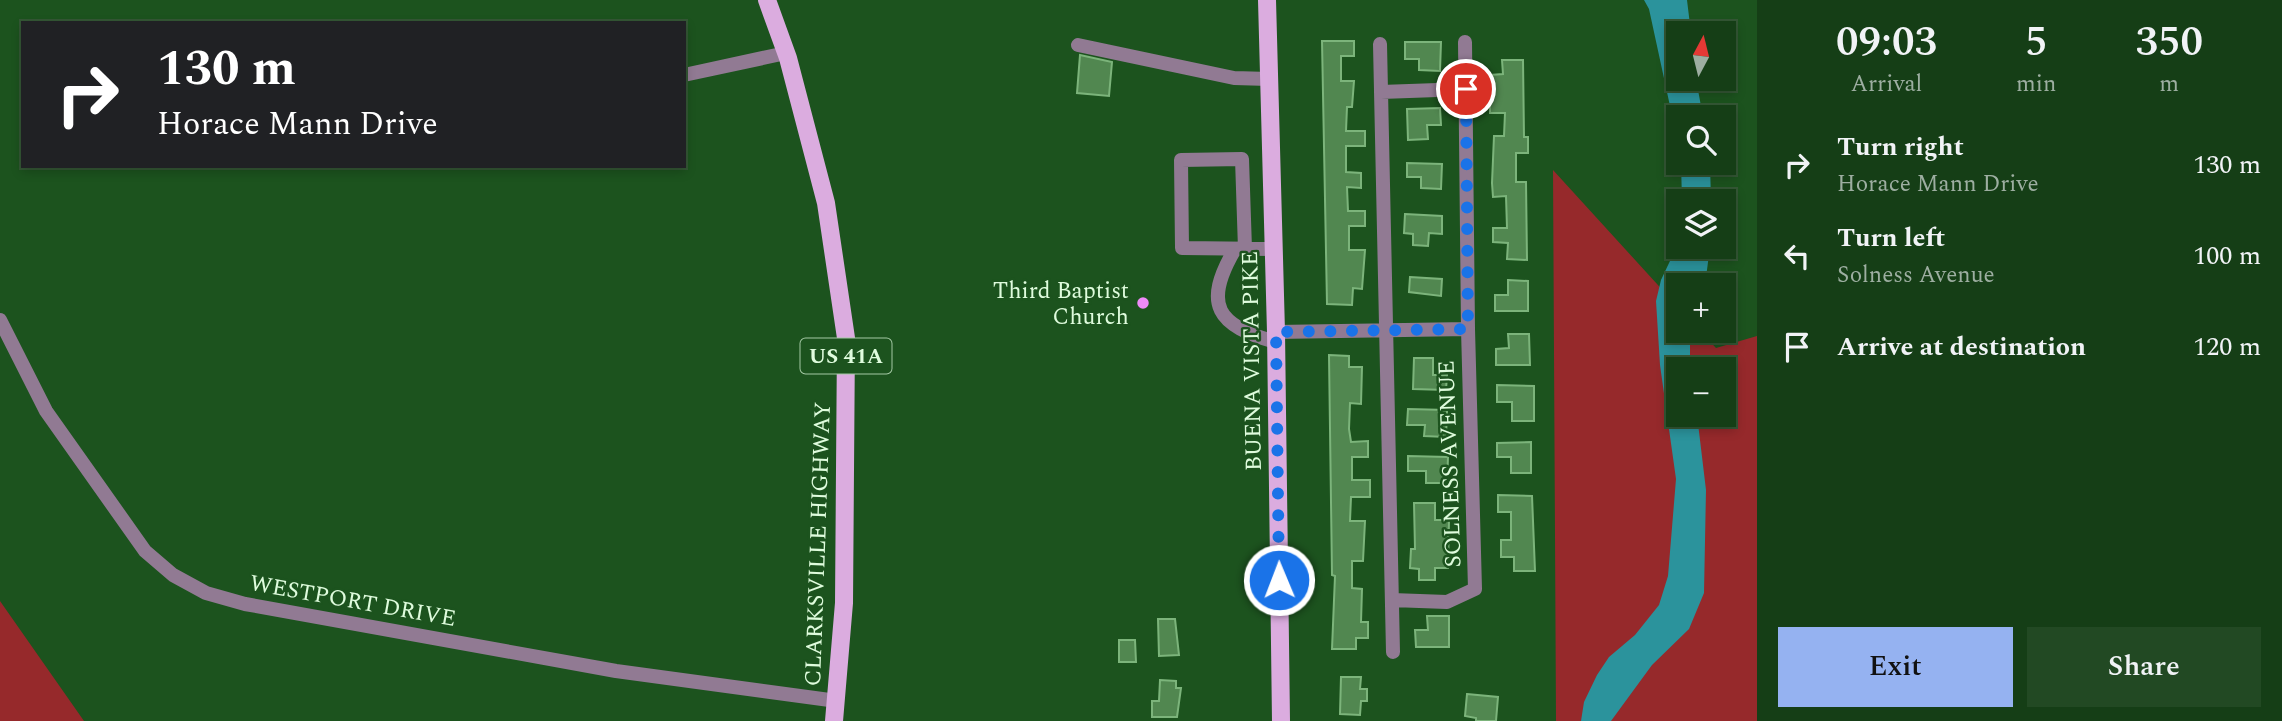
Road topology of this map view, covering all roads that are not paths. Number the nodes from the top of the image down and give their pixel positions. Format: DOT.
graph roads {
  1 [pos="767,0"];
  2 [pos="1267,0"];
  3 [pos="1465,43"];
  4 [pos="1380,44"];
  5 [pos="1078,45"];
  6 [pos="786,53"];
  7 [pos="686,75"];
  8 [pos="1269,79"];
  9 [pos="1466,89"];
  10 [pos="1381,92"];
  11 [pos="1240,249"];
  12 [pos="1274,249"];
  13 [pos="0,320"];
  14 [pos="1468,329"];
  15 [pos="1387,330"];
  16 [pos="1276,337"];
  17 [pos="1392,600"];
  18 [pos="1393,652"];
  19 [pos="837,701"];
  20 [pos="834,721"];
  21 [pos="1281,721"];
  1 -- 6 [label="main road, CLARKSVILLE HIGHWAY / US 41A"];
  2 -- 8 [label="main road, BUENA VISTA PIKE"];
  3 -- 9 [label="street, SOLNESS AVENUE"];
  4 -- 10 [label="street"];
  5 -- 8 [label="street"];
  6 -- 7 [label="street"];
  6 -- 19 [label="main road, CLARKSVILLE HIGHWAY / US 41A"];
  8 -- 12 [label="main road, BUENA VISTA PIKE"];
  9 -- 10 [label="street"];
  9 -- 14 [label="street, SOLNESS AVENUE"];
  10 -- 15 [label="street"];
  11 -- 11 [label="street"];
  11 -- 12 [label="street"];
  11 -- 16 [label="street"];
  12 -- 16 [label="main road, BUENA VISTA PIKE"];
  13 -- 19 [label="street, WESTPORT DRIVE"];
  14 -- 15 [label="street"];
  14 -- 17 [label="street, SOLNESS AVENUE"];
  15 -- 16 [label="street"];
  15 -- 17 [label="street"];
  16 -- 21 [label="main road, BUENA VISTA PIKE"];
  17 -- 18 [label="street"];
  19 -- 20 [label="main road, CLARKSVILLE HIGHWAY / US 41A"];
}
